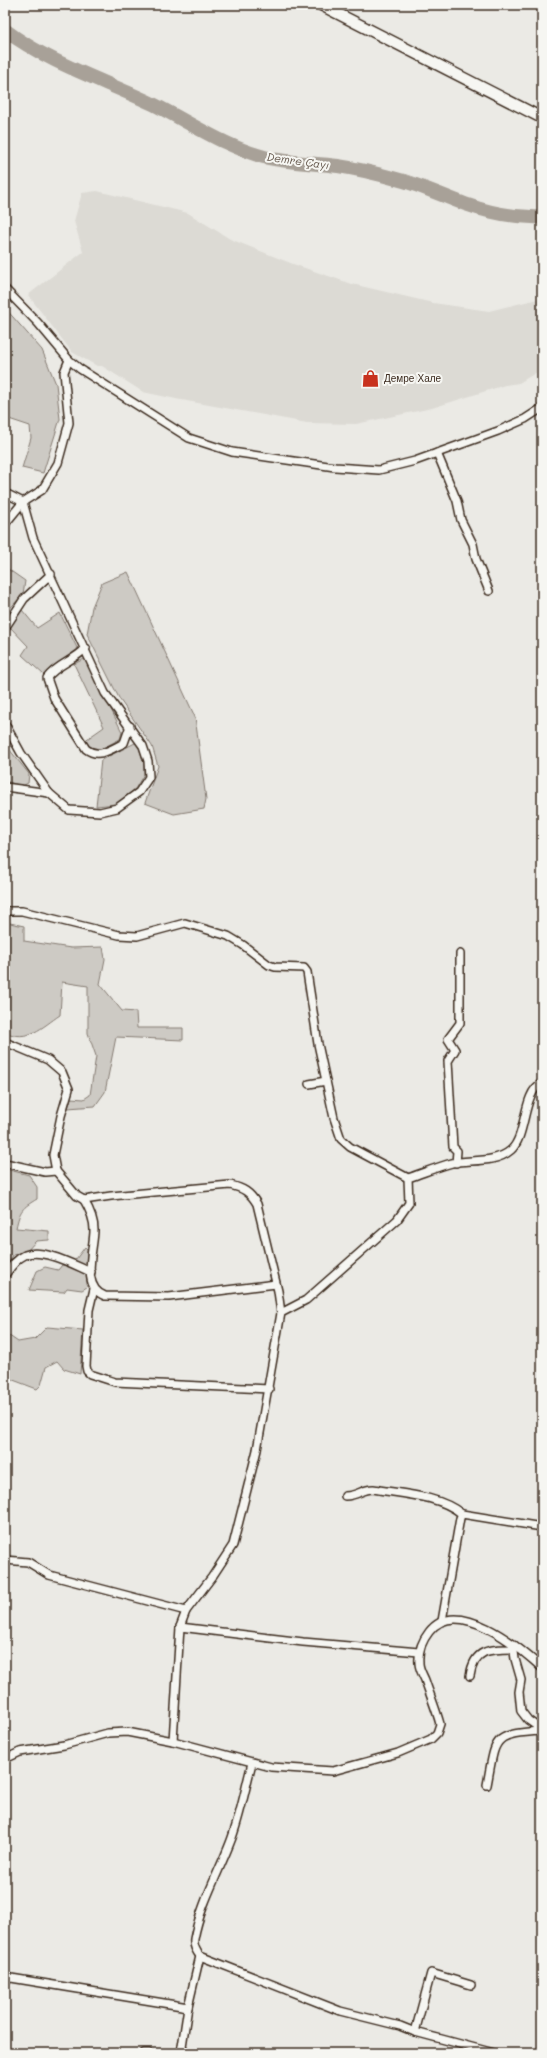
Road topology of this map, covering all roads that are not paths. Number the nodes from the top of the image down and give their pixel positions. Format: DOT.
graph roads {
  1 [pos="321,5"];
  2 [pos="542,118"];
  3 [pos="5,289"];
  4 [pos="69,360"];
  5 [pos="542,408"];
  6 [pos="437,453"];
  7 [pos="5,493"];
  8 [pos="23,502"];
  9 [pos="5,524"];
  10 [pos="51,574"];
  11 [pos="489,591"];
  12 [pos="5,628"];
  13 [pos="86,648"];
  14 [pos="5,724"];
  15 [pos="130,726"];
  16 [pos="5,787"];
  17 [pos="49,793"];
  18 [pos="5,911"];
  19 [pos="460,954"];
  20 [pos="5,1042"];
  21 [pos="326,1081"];
  22 [pos="542,1083"];
  23 [pos="309,1084"];
  24 [pos="5,1163"];
  25 [pos="456,1163"];
  26 [pos="56,1171"];
  27 [pos="408,1178"];
  28 [pos="84,1200"];
  29 [pos="91,1272"];
  30 [pos="5,1275"];
  31 [pos="276,1284"];
  32 [pos="94,1289"];
  33 [pos="281,1313"];
  34 [pos="269,1389"];
  35 [pos="345,1496"];
  36 [pos="462,1514"];
  37 [pos="542,1526"];
  38 [pos="5,1560"];
  39 [pos="186,1610"];
  40 [pos="442,1621"];
  41 [pos="180,1627"];
  42 [pos="513,1646"];
  43 [pos="419,1652"];
  44 [pos="542,1668"];
  45 [pos="470,1676"];
  46 [pos="542,1731"];
  47 [pos="173,1741"];
  48 [pos="5,1759"];
  49 [pos="252,1763"];
  50 [pos="487,1785"];
  51 [pos="200,1956"];
  52 [pos="5,1977"];
  53 [pos="471,1985"];
  54 [pos="188,2007"];
  55 [pos="415,2032"];
  56 [pos="181,2050"];
  57 [pos="144,2053"];
  58 [pos="149,2053"];
  59 [pos="187,2053"];
  60 [pos="494,2053"];
  1 -- 2 [label="street"];
  3 -- 4 [label="street"];
  4 -- 6 [label="street"];
  4 -- 8 [label="street"];
  5 -- 6 [label="street"];
  6 -- 11 [label="street"];
  7 -- 8 [label="street"];
  8 -- 9 [label="street"];
  8 -- 10 [label="street"];
  10 -- 12 [label="street"];
  10 -- 13 [label="street"];
  13 -- 15 [label="street"];
  13 -- 15 [label="street"];
  14 -- 17 [label="street"];
  15 -- 17 [label="street"];
  16 -- 17 [label="street"];
  18 -- 21 [label="street"];
  19 -- 25 [label="street"];
  20 -- 26 [label="street"];
  21 -- 23 [label="street"];
  21 -- 27 [label="street"];
  22 -- 25 [label="street"];
  24 -- 26 [label="street"];
  25 -- 27 [label="street"];
  26 -- 28 [label="street"];
  27 -- 33 [label="street"];
  28 -- 29 [label="street"];
  28 -- 31 [label="street"];
  29 -- 30 [label="street"];
  29 -- 32 [label="street"];
  31 -- 32 [label="street"];
  31 -- 33 [label="street"];
  32 -- 34 [label="street"];
  33 -- 34 [label="street"];
  34 -- 39 [label="street"];
  35 -- 36 [label="street"];
  36 -- 37 [label="street"];
  36 -- 40 [label="street"];
  38 -- 39 [label="street"];
  39 -- 41 [label="street"];
  40 -- 42 [label="street"];
  40 -- 43 [label="street"];
  41 -- 43 [label="street"];
  41 -- 47 [label="street"];
  42 -- 44 [label="street"];
  42 -- 45 [label="street"];
  42 -- 46 [label="street"];
  43 -- 49 [label="street"];
  46 -- 50 [label="street"];
  47 -- 48 [label="street"];
  47 -- 49 [label="street"];
  49 -- 51 [label="street"];
  51 -- 54 [label="street"];
  51 -- 55 [label="street"];
  52 -- 54 [label="street"];
  53 -- 55 [label="street"];
  54 -- 56 [label="street"];
  55 -- 60 [label="street"];
  56 -- 59 [label="street"];
  57 -- 58 [label="street"];
}
